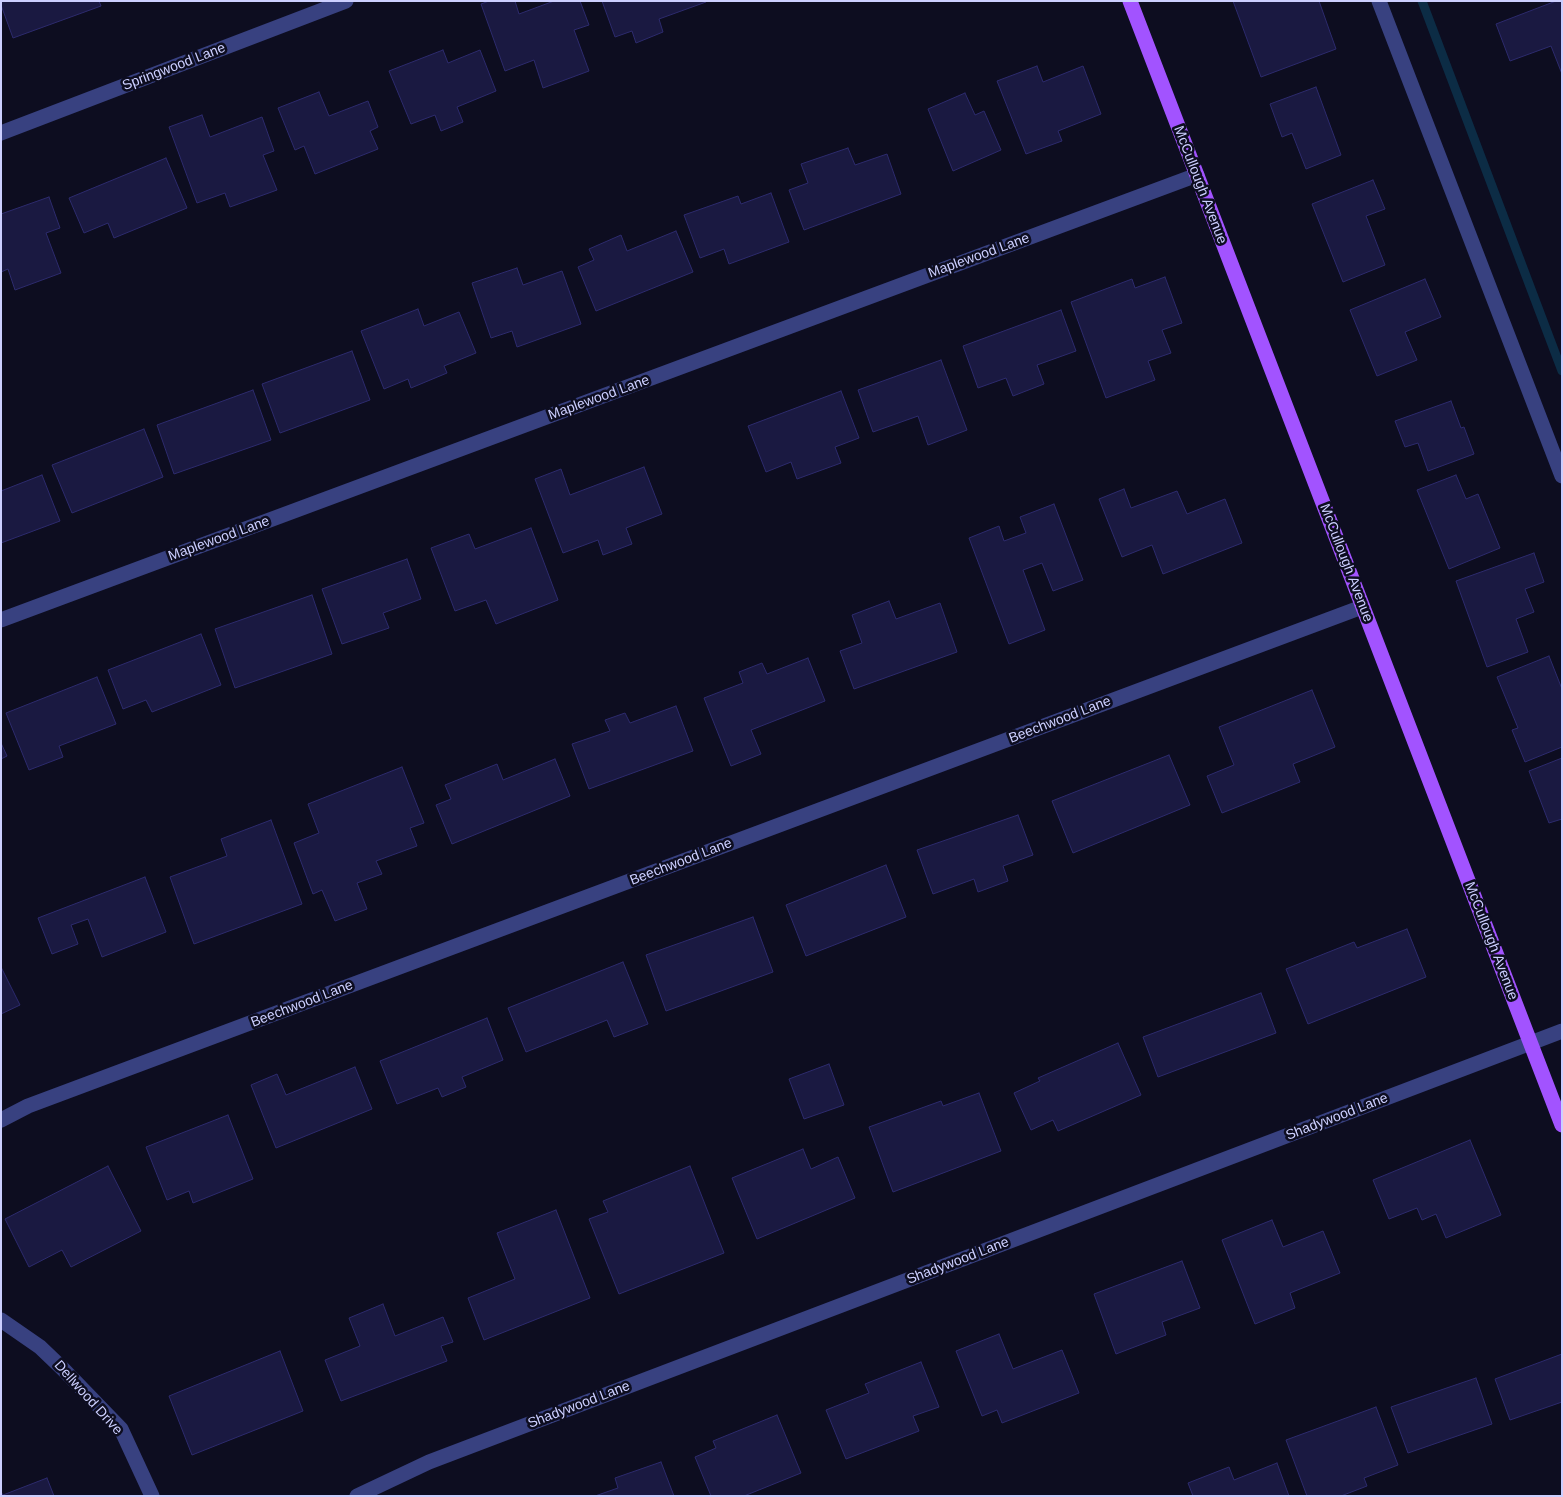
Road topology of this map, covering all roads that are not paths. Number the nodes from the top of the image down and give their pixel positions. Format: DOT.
graph roads {
  1 [pos="346,1"];
  2 [pos="1130,1"];
  3 [pos="1380,1"];
  4 [pos="1,133"];
  5 [pos="1197,175"];
  6 [pos="1562,476"];
  7 [pos="1362,606"];
  8 [pos="1,620"];
  9 [pos="1562,1031"];
  10 [pos="1530,1044"];
  11 [pos="1,1120"];
  12 [pos="1562,1125"];
  13 [pos="1,1320"];
  14 [pos="152,1496"];
  15 [pos="356,1496"];
  1 -- 4 [label="street, Springwood Lane"];
  2 -- 5 [label="main road, McCullough Avenue"];
  3 -- 6 [label="street"];
  5 -- 7 [label="main road, McCullough Avenue"];
  5 -- 8 [label="street, Maplewood Lane"];
  7 -- 10 [label="main road, McCullough Avenue"];
  7 -- 11 [label="street, Beechwood Lane"];
  9 -- 10 [label="street, Shadywood Lane"];
  10 -- 12 [label="main road, McCullough Avenue"];
  10 -- 15 [label="street, Shadywood Lane"];
  13 -- 14 [label="street, Dellwood Drive"];
}
